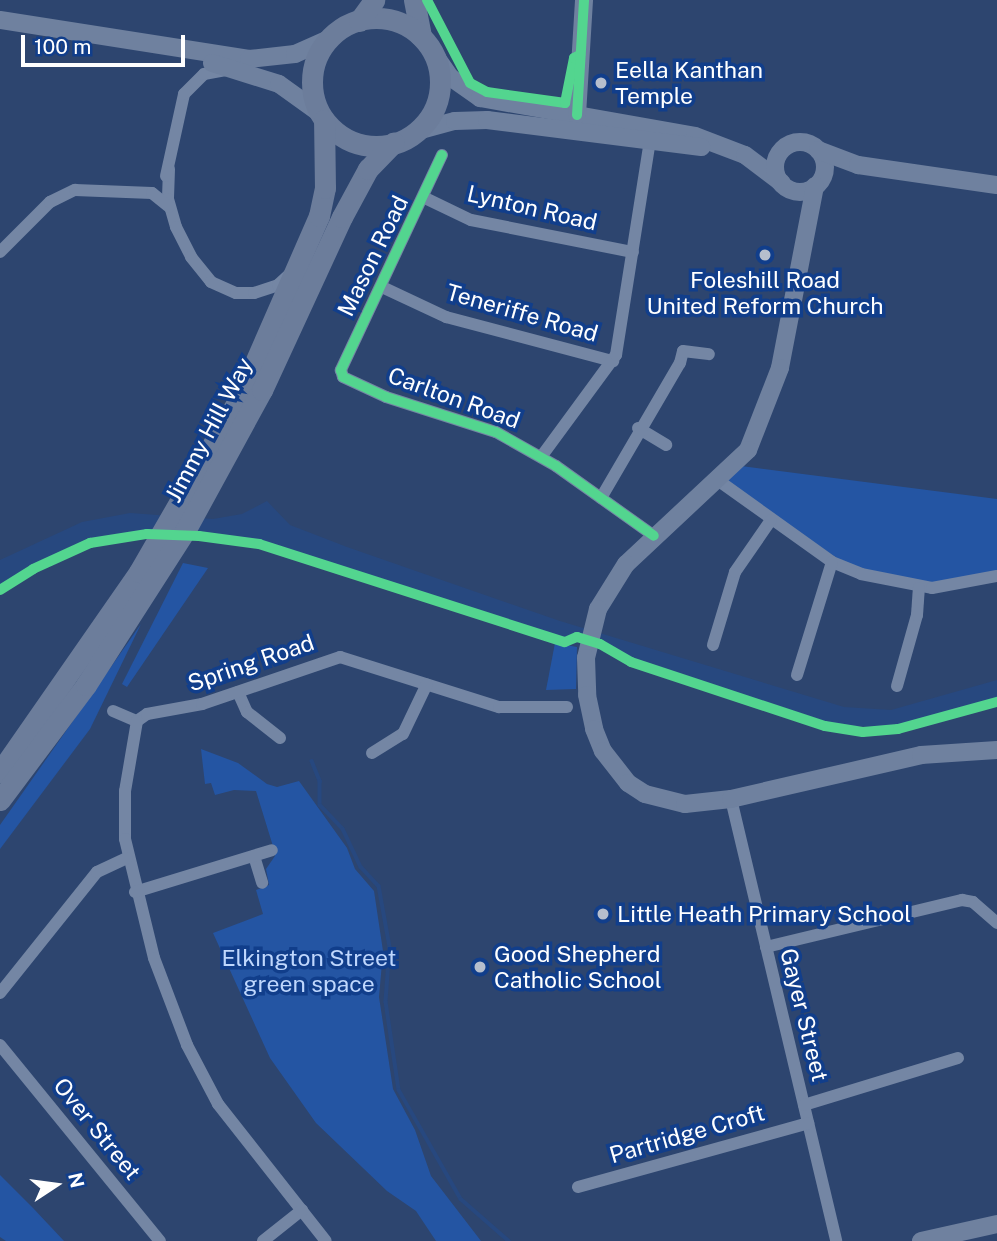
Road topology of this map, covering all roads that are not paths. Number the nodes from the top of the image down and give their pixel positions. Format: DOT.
graph roads {
  1 [pos="374,0"];
  2 [pos="414,0"];
  3 [pos="583,0"];
  4 [pos="0,19"];
  5 [pos="359,21"];
  6 [pos="421,36"];
  7 [pos="328,39"];
  8 [pos="168,50"];
  9 [pos="435,54"];
  10 [pos="233,69"];
  11 [pos="577,115"];
  12 [pos="321,116"];
  13 [pos="417,131"];
  14 [pos="650,141"];
  15 [pos="394,142"];
  16 [pos="723,148"];
  17 [pos="818,150"];
  18 [pos="780,152"];
  19 [pos="442,155"];
  20 [pos="745,155"];
  21 [pos="858,165"];
  22 [pos="169,169"];
  23 [pos="783,184"];
  24 [pos="997,185"];
  25 [pos="816,186"];
  26 [pos="152,193"];
  27 [pos="425,198"];
  28 [pos="171,212"];
  29 [pos="804,233"];
  30 [pos="633,252"];
  31 [pos="0,253"];
  32 [pos="302,256"];
  33 [pos="382,287"];
  34 [pos="709,354"];
  35 [pos="613,361"];
  36 [pos="341,374"];
  37 [pos="638,428"];
  38 [pos="666,445"];
  39 [pos="541,457"];
  40 [pos="719,481"];
  41 [pos="601,498"];
  42 [pos="188,508"];
  43 [pos="771,520"];
  44 [pos="654,536"];
  45 [pos="832,562"];
  46 [pos="997,576"];
  47 [pos="919,588"];
  48 [pos="713,645"];
  49 [pos="797,676"];
  50 [pos="427,684"];
  51 [pos="913,684"];
  52 [pos="238,692"];
  53 [pos="567,707"];
  54 [pos="113,711"];
  55 [pos="137,721"];
  56 [pos="280,738"];
  57 [pos="997,750"];
  58 [pos="372,753"];
  59 [pos="0,772"];
  60 [pos="731,799"];
  61 [pos="0,800"];
  62 [pos="272,850"];
  63 [pos="254,856"];
  64 [pos="128,858"];
  65 [pos="262,883"];
  66 [pos="135,892"];
  67 [pos="997,923"];
  68 [pos="766,947"];
  69 [pos="0,993"];
  70 [pos="0,1045"];
  71 [pos="958,1058"];
  72 [pos="804,1105"];
  73 [pos="808,1123"];
  74 [pos="578,1187"];
  75 [pos="302,1210"];
  76 [pos="997,1224"];
  77 [pos="160,1241"];
  78 [pos="263,1241"];
  79 [pos="326,1241"];
  80 [pos="836,1241"];
  81 [pos="921,1241"];
  1 -- 5 [label="highway"];
  2 -- 6 [label="highway"];
  3 -- 11 [label="main road"];
  4 -- 8 [label="main road"];
  5 -- 6 [label="highway"];
  5 -- 7 [label="highway"];
  6 -- 9 [label="highway"];
  7 -- 8 [label="main road"];
  7 -- 12 [label="highway"];
  8 -- 10 [label="main road"];
  9 -- 11 [label="main road"];
  9 -- 13 [label="highway"];
  10 -- 12 [label="main road"];
  10 -- 22 [label="street"];
  11 -- 16 [label="main road"];
  12 -- 15 [label="highway"];
  12 -- 32 [label="highway, Jimmy Hill Way"];
  13 -- 14 [label="main road"];
  13 -- 15 [label="highway"];
  14 -- 16 [label="main road"];
  14 -- 30 [label="street"];
  15 -- 42 [label="highway, Jimmy Hill Way"];
  16 -- 20 [label="main road"];
  17 -- 18 [label="main road"];
  17 -- 21 [label="main road"];
  17 -- 25 [label="main road"];
  18 -- 20 [label="main road"];
  18 -- 23 [label="main road"];
  19 -- 27 [label="street, Mason Road"];
  20 -- 23 [label="main road"];
  21 -- 24 [label="main road"];
  21 -- 25 [label="main road"];
  22 -- 26 [label="street"];
  22 -- 28 [label="street"];
  23 -- 25 [label="main road"];
  23 -- 29 [label="main road"];
  25 -- 29 [label="main road"];
  26 -- 28 [label="street"];
  26 -- 31 [label="street"];
  27 -- 30 [label="street, Lynton Road"];
  27 -- 33 [label="street, Mason Road"];
  28 -- 32 [label="street"];
  29 -- 40 [label="main road"];
  30 -- 35 [label="street"];
  32 -- 42 [label="highway, Jimmy Hill Way"];
  33 -- 35 [label="street, Teneriffe Road"];
  33 -- 36 [label="street, Mason Road"];
  34 -- 37 [label="street"];
  35 -- 39 [label="street"];
  36 -- 39 [label="street, Carlton Road"];
  37 -- 38 [label="street"];
  37 -- 41 [label="street"];
  39 -- 41 [label="street, Carlton Road"];
  40 -- 43 [label="street"];
  40 -- 44 [label="main road"];
  41 -- 44 [label="street, Carlton Road"];
  42 -- 59 [label="highway, Jimmy Hill Way"];
  42 -- 61 [label="highway, Jimmy Hill Way"];
  43 -- 45 [label="street"];
  43 -- 48 [label="street"];
  44 -- 60 [label="main road"];
  45 -- 47 [label="street"];
  45 -- 49 [label="street"];
  46 -- 47 [label="street"];
  47 -- 51 [label="street"];
  50 -- 52 [label="street, Spring Road"];
  50 -- 53 [label="street, Spring Road"];
  50 -- 58 [label="street"];
  52 -- 55 [label="street, Spring Road"];
  52 -- 56 [label="street"];
  54 -- 55 [label="street"];
  55 -- 64 [label="street"];
  57 -- 60 [label="main road"];
  60 -- 68 [label="street, Gayer Street"];
  62 -- 63 [label="street"];
  63 -- 65 [label="street"];
  63 -- 66 [label="street"];
  64 -- 66 [label="street"];
  64 -- 69 [label="street"];
  66 -- 75 [label="street"];
  67 -- 68 [label="street"];
  68 -- 72 [label="street, Gayer Street"];
  70 -- 77 [label="street, Over Street"];
  71 -- 72 [label="street"];
  72 -- 73 [label="street, Gayer Street"];
  73 -- 74 [label="street, Partridge Croft"];
  73 -- 80 [label="street, Gayer Street"];
  75 -- 78 [label="street"];
  75 -- 79 [label="street"];
  76 -- 81 [label="main road"];
}
